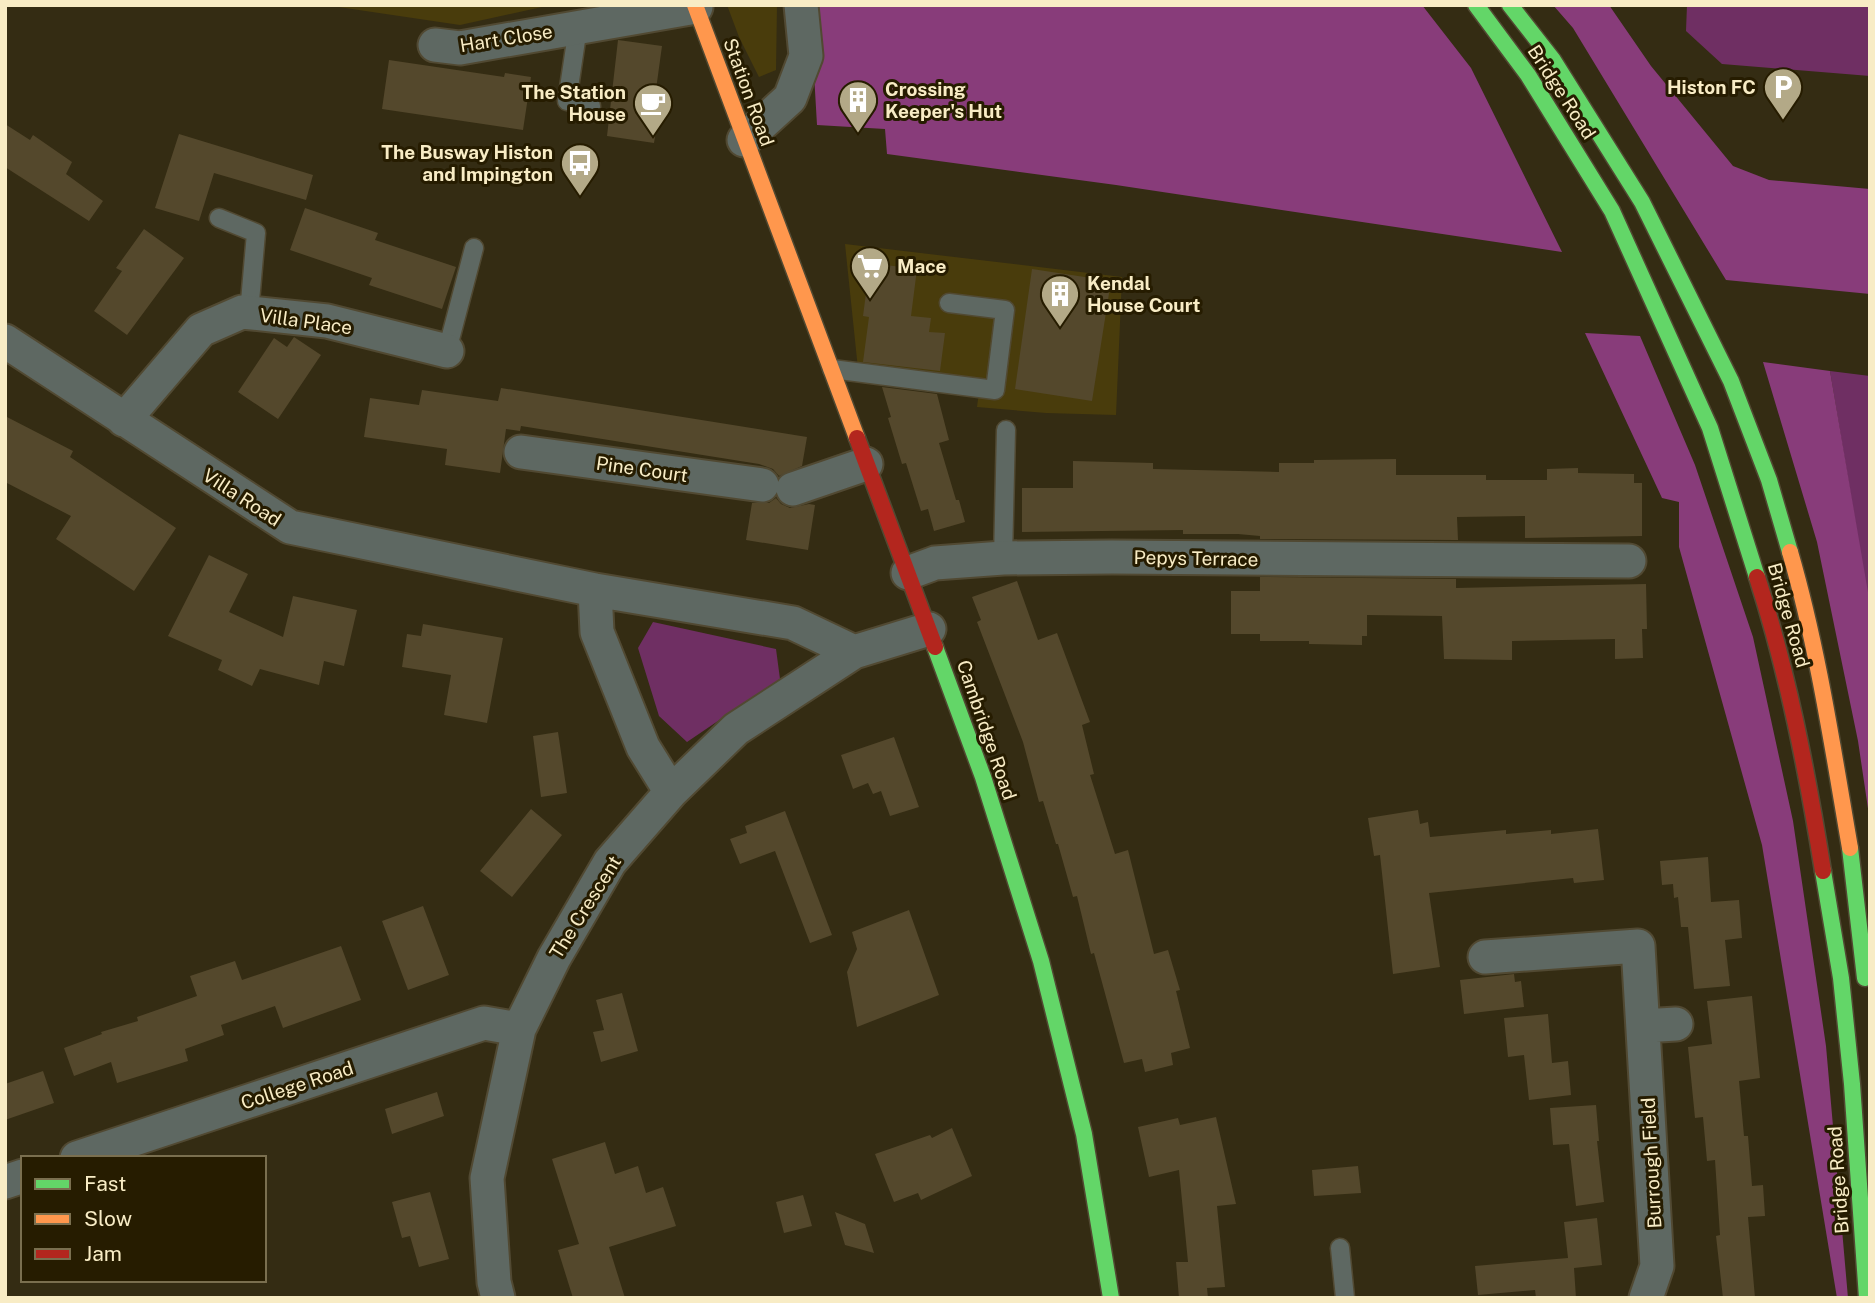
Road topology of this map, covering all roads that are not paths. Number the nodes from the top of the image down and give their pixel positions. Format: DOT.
graph roads {
  1 [pos="801,5"];
  2 [pos="1476,5"];
  3 [pos="1510,5"];
  4 [pos="695,6"];
  5 [pos="578,27"];
  6 [pos="435,45"];
  7 [pos="592,106"];
  8 [pos="744,140"];
  9 [pos="763,193"];
  10 [pos="219,218"];
  11 [pos="474,248"];
  12 [pos="949,303"];
  13 [pos="249,313"];
  14 [pos="5,341"];
  15 [pos="447,351"];
  16 [pos="830,369"];
  17 [pos="124,420"];
  18 [pos="1006,430"];
  19 [pos="521,452"];
  20 [pos="866,464"];
  21 [pos="1003,558"];
  22 [pos="1629,561"];
  23 [pos="908,573"];
  24 [pos="595,590"];
  25 [pos="929,629"];
  26 [pos="854,652"];
  27 [pos="671,792"];
  28 [pos="1485,957"];
  29 [pos="1866,989"];
  30 [pos="1676,1024"];
  31 [pos="1643,1026"];
  32 [pos="519,1029"];
  33 [pos="83,1156"];
  34 [pos="1340,1248"];
  35 [pos="498,1298"];
  36 [pos="1111,1298"];
  37 [pos="1345,1298"];
  38 [pos="1646,1298"];
  39 [pos="1867,1298"];
  1 -- 8 [label="street"];
  2 -- 39 [label="main road, Bridge Road"];
  3 -- 29 [label="main road, Bridge Road"];
  4 -- 5 [label="street, Hart Close"];
  4 -- 8 [label="main road, Station Road"];
  5 -- 6 [label="street, Hart Close"];
  5 -- 7 [label="lane, Hart Close"];
  8 -- 9 [label="main road, Station Road"];
  9 -- 16 [label="main road, Cambridge Road"];
  10 -- 13 [label="lane"];
  11 -- 15 [label="lane"];
  12 -- 16 [label="lane"];
  13 -- 15 [label="street, Villa Place"];
  13 -- 17 [label="street, Villa Place"];
  14 -- 17 [label="street, Villa Road"];
  16 -- 20 [label="main road, Cambridge Road"];
  17 -- 24 [label="street, Villa Road"];
  18 -- 21 [label="lane"];
  19 -- 20 [label="street, Pine Court"];
  20 -- 23 [label="main road, Cambridge Road"];
  21 -- 22 [label="street, Pepys Terrace"];
  21 -- 23 [label="street, Pepys Terrace"];
  23 -- 25 [label="main road, Cambridge Road"];
  24 -- 26 [label="street, Villa Road"];
  24 -- 27 [label="street"];
  25 -- 26 [label="street, The Crescent"];
  25 -- 36 [label="main road, Cambridge Road"];
  26 -- 27 [label="street, The Crescent"];
  27 -- 32 [label="street, The Crescent"];
  28 -- 31 [label="street, Burrough Field"];
  30 -- 31 [label="street"];
  31 -- 38 [label="street, Burrough Field"];
  32 -- 33 [label="street, College Road"];
  32 -- 35 [label="street, The Crescent"];
  34 -- 37 [label="lane"];
}
